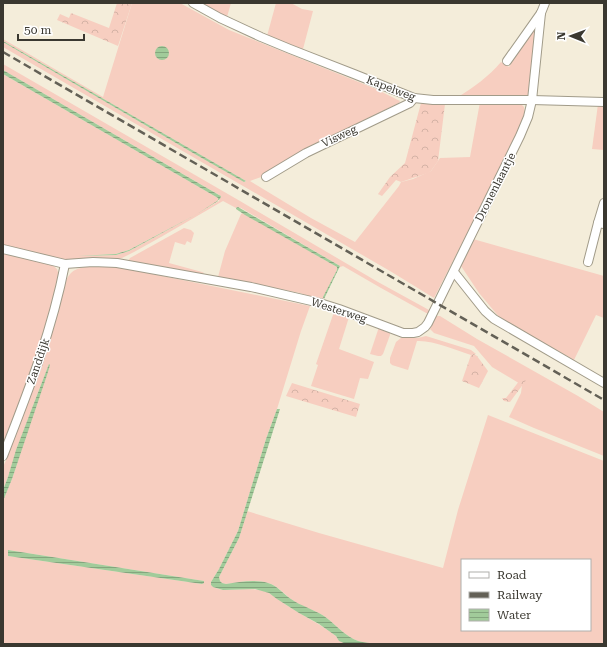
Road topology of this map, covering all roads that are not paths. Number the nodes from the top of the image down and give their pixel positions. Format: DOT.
graph roads {
  1 [pos="193,3"];
  2 [pos="546,3"];
  3 [pos="541,13"];
  4 [pos="507,61"];
  5 [pos="414,98"];
  6 [pos="532,100"];
  7 [pos="604,102"];
  8 [pos="266,177"];
  9 [pos="604,203"];
  10 [pos="601,223"];
  11 [pos="3,250"];
  12 [pos="588,262"];
  13 [pos="64,264"];
  14 [pos="454,272"];
  15 [pos="604,383"];
  16 [pos="3,456"];
  1 -- 5 [label="street, Kapelweg"];
  2 -- 3 [label="street"];
  3 -- 4 [label="street"];
  3 -- 6 [label="street"];
  5 -- 6 [label="street, Kapelweg"];
  5 -- 8 [label="street, Visweg"];
  6 -- 7 [label="street, Kapelweg"];
  6 -- 14 [label="street, Dronenlaantje"];
  9 -- 10 [label="street"];
  10 -- 12 [label="street"];
  11 -- 13 [label="street, Westerweg"];
  13 -- 14 [label="street, Westerweg"];
  13 -- 16 [label="street, Zanddijk"];
  14 -- 15 [label="street"];
}
